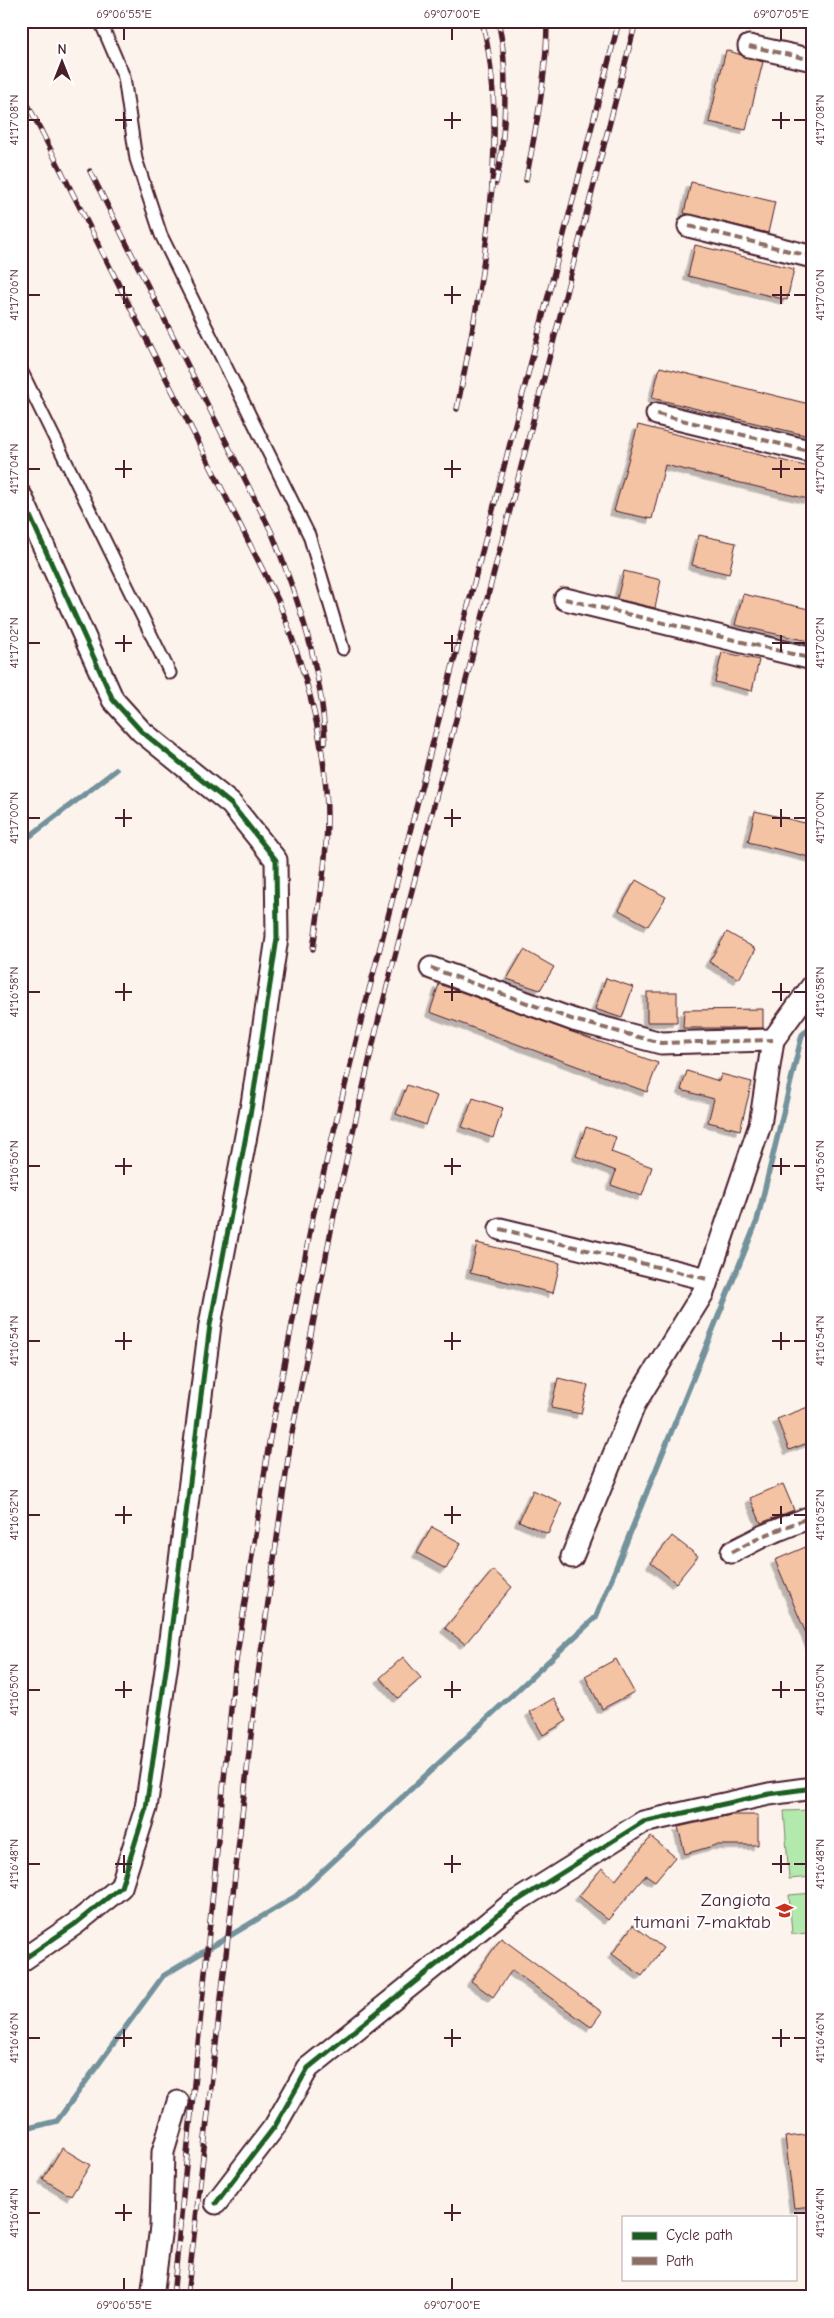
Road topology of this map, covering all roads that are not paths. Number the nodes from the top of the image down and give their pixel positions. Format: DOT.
graph roads {
  1 [pos="100,21"];
  2 [pos="749,46"];
  3 [pos="813,60"];
  4 [pos="689,226"];
  5 [pos="813,257"];
  6 [pos="21,370"];
  7 [pos="657,414"];
  8 [pos="813,452"];
  9 [pos="21,496"];
  10 [pos="565,599"];
  11 [pos="343,649"];
  12 [pos="813,659"];
  13 [pos="170,673"];
  14 [pos="431,968"];
  15 [pos="813,985"];
  16 [pos="773,1040"];
  17 [pos="500,1229"];
  18 [pos="707,1279"];
  19 [pos="813,1516"];
  20 [pos="732,1552"];
  21 [pos="572,1557"];
  22 [pos="813,1788"];
  23 [pos="21,1961"];
  24 [pos="178,2102"];
  25 [pos="216,2203"];
  26 [pos="152,2297"];
  1 -- 11 [label="lane"];
  2 -- 3 [label="street"];
  4 -- 5 [label="street"];
  6 -- 13 [label="lane"];
  7 -- 8 [label="street"];
  9 -- 23 [label="street"];
  10 -- 12 [label="street"];
  14 -- 16 [label="street"];
  15 -- 16 [label="street"];
  16 -- 18 [label="street"];
  17 -- 18 [label="street"];
  18 -- 21 [label="street"];
  19 -- 20 [label="street"];
  22 -- 25 [label="street"];
  24 -- 26 [label="street"];
}
